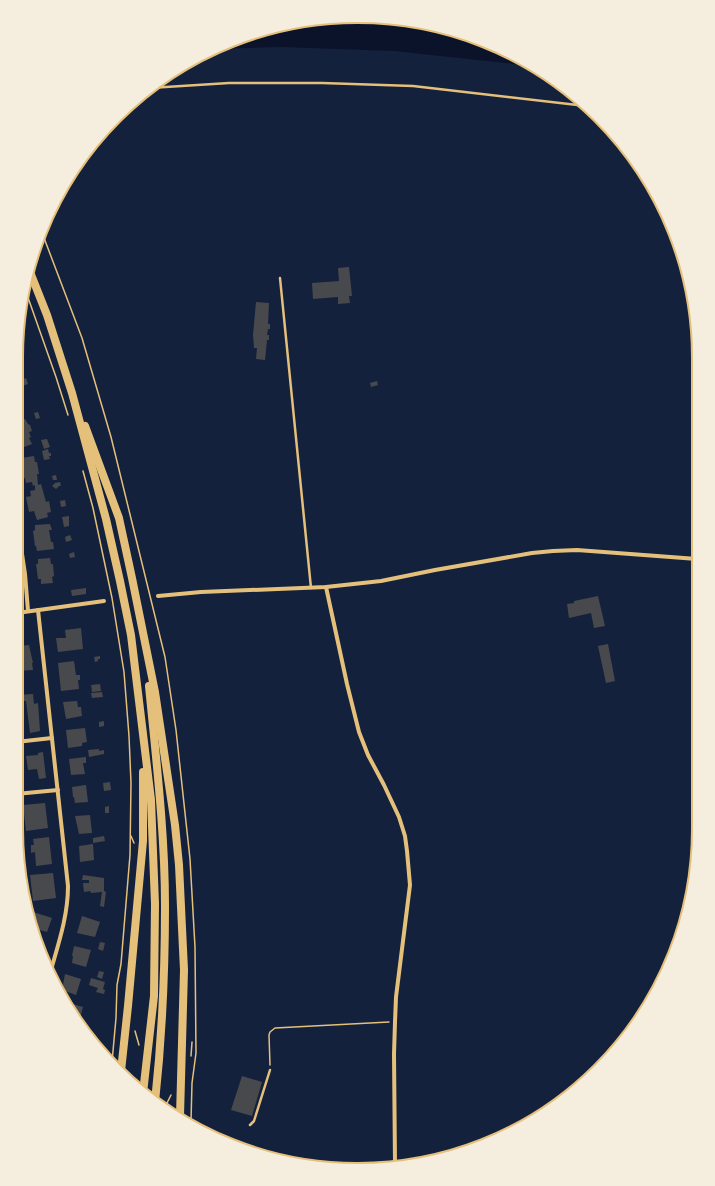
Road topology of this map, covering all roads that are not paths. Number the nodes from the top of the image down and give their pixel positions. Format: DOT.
graph roads {
  1 [pos="160,87"];
  2 [pos="577,105"];
  3 [pos="32,278"];
  4 [pos="280,278"];
  5 [pos="72,393"];
  6 [pos="692,559"];
  7 [pos="23,561"];
  8 [pos="326,587"];
  9 [pos="311,588"];
  10 [pos="158,596"];
  11 [pos="104,601"];
  12 [pos="38,610"];
  13 [pos="28,611"];
  14 [pos="23,612"];
  15 [pos="145,642"];
  16 [pos="143,735"];
  17 [pos="52,738"];
  18 [pos="23,741"];
  19 [pos="58,790"];
  20 [pos="23,793"];
  21 [pos="52,966"];
  22 [pos="122,1066"];
  23 [pos="270,1070"];
  24 [pos="144,1086"];
  25 [pos="156,1095"];
  26 [pos="180,1112"];
  27 [pos="250,1125"];
  28 [pos="395,1161"];
  1 -- 2 [label="lane"];
  3 -- 5 [label="main road"];
  4 -- 9 [label="lane"];
  5 -- 15 [label="main road"];
  5 -- 16 [label="main road"];
  6 -- 8 [label="street"];
  7 -- 13 [label="street"];
  8 -- 9 [label="street"];
  8 -- 28 [label="street"];
  9 -- 10 [label="street"];
  11 -- 12 [label="street"];
  12 -- 13 [label="street"];
  12 -- 17 [label="street"];
  13 -- 14 [label="street"];
  15 -- 25 [label="main road"];
  15 -- 26 [label="main road"];
  16 -- 22 [label="main road"];
  16 -- 24 [label="main road"];
  17 -- 18 [label="street"];
  17 -- 19 [label="street"];
  19 -- 20 [label="street"];
  19 -- 21 [label="street"];
  23 -- 27 [label="lane"];
}
